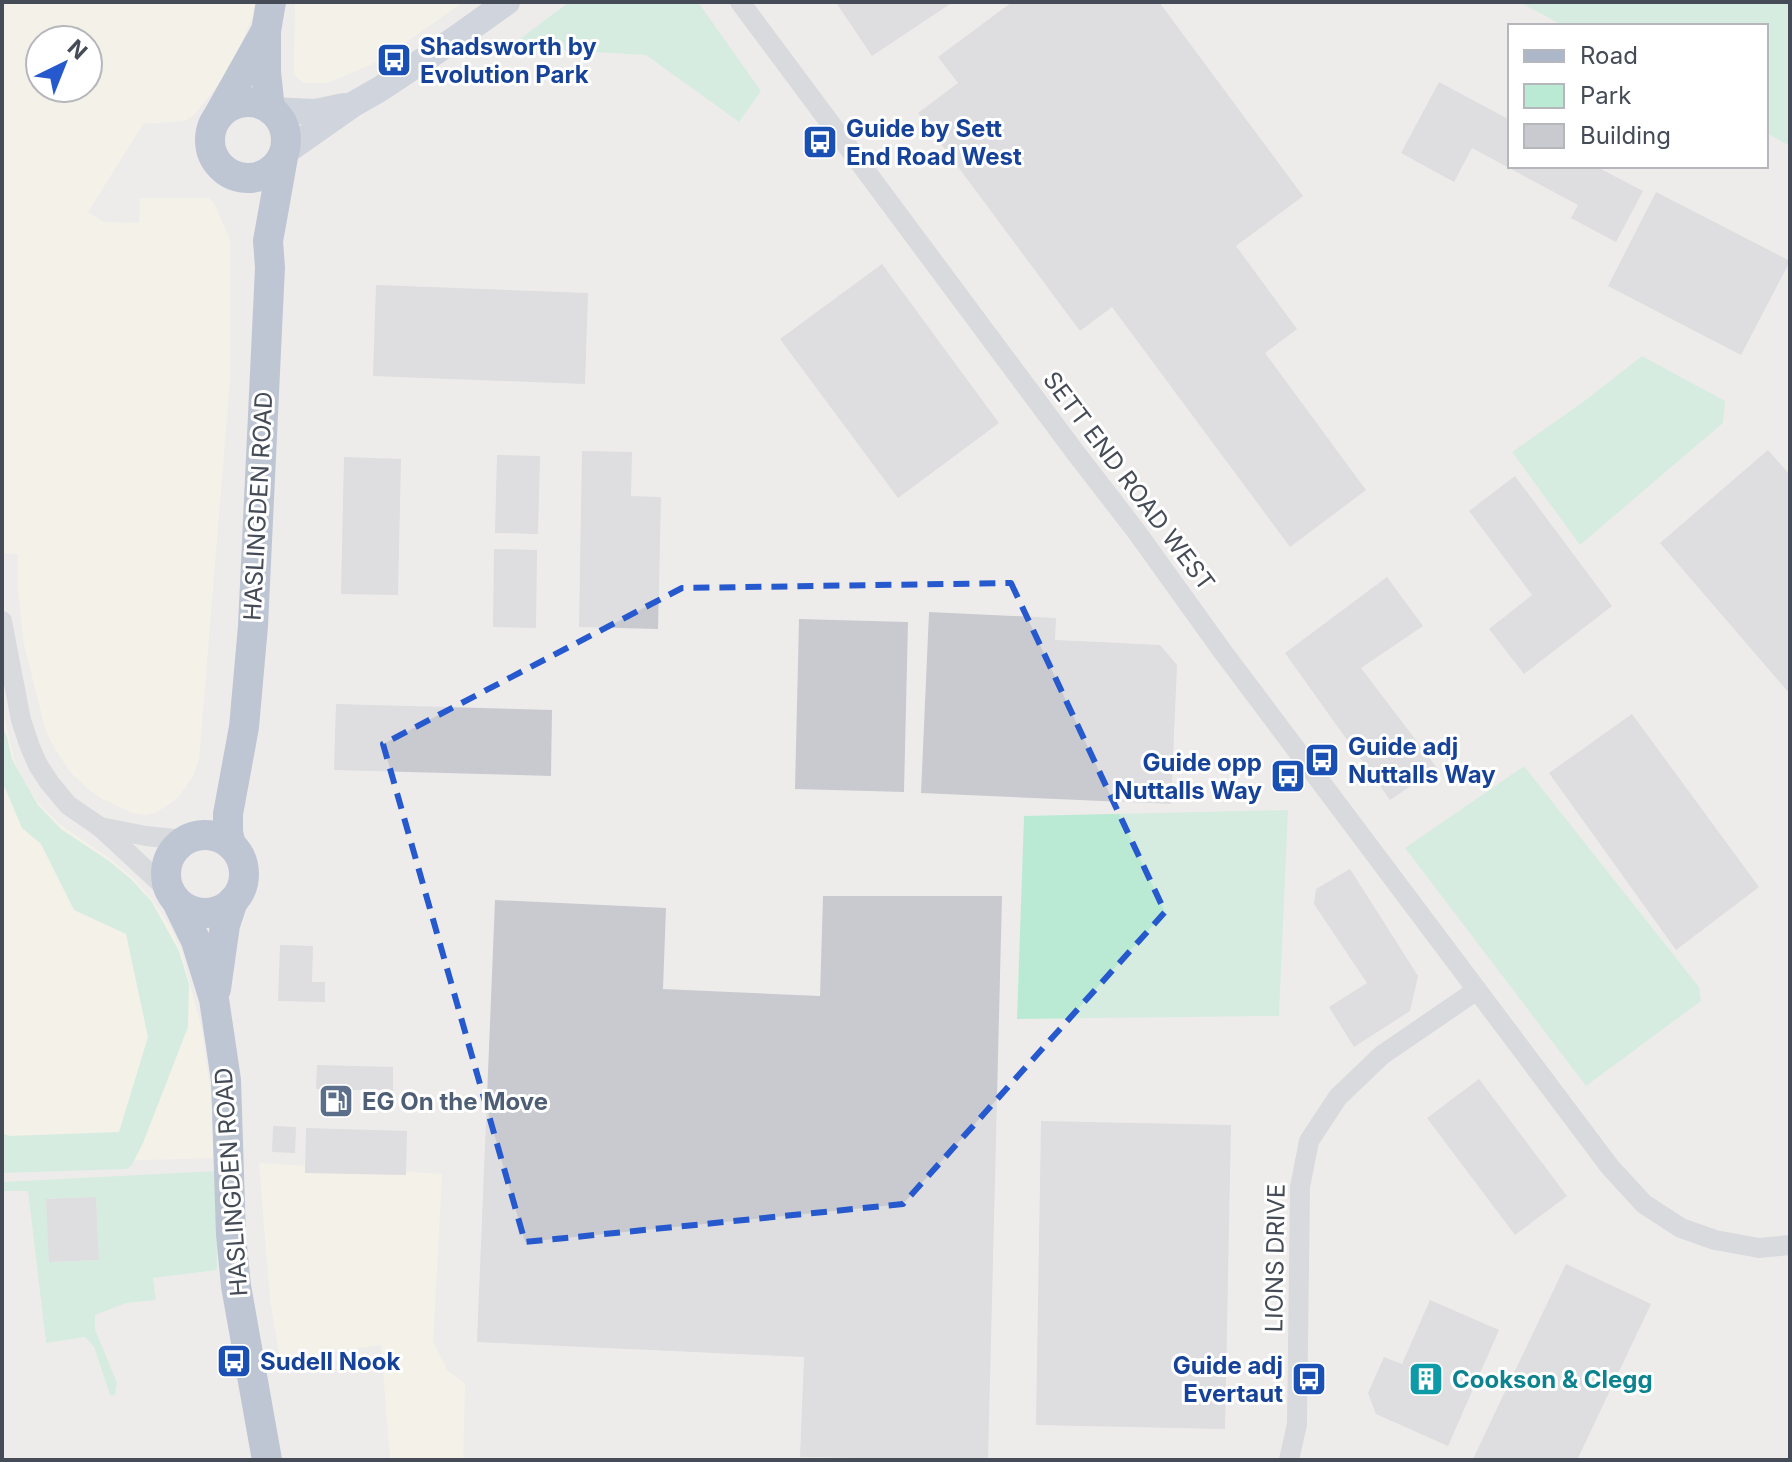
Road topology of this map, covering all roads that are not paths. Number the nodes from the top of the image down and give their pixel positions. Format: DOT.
graph roads {
  1 [pos="507,2"];
  2 [pos="740,2"];
  3 [pos="268,16"];
  4 [pos="352,105"];
  5 [pos="271,109"];
  6 [pos="218,116"];
  7 [pos="284,155"];
  8 [pos="235,176"];
  9 [pos="268,241"];
  10 [pos="2,621"];
  11 [pos="235,771"];
  12 [pos="100,827"];
  13 [pos="185,840"];
  14 [pos="231,845"];
  15 [pos="174,897"];
  16 [pos="233,901"];
  17 [pos="1477,990"];
  18 [pos="214,999"];
  19 [pos="1790,1245"];
  20 [pos="267,1460"];
  21 [pos="1289,1460"];
  1 -- 4 [label="main road"];
  2 -- 17 [label="street, SETT END ROAD WEST"];
  3 -- 5 [label="highway"];
  3 -- 6 [label="highway"];
  4 -- 5 [label="main road"];
  4 -- 7 [label="main road"];
  5 -- 6 [label="highway"];
  5 -- 7 [label="highway"];
  6 -- 8 [label="highway"];
  7 -- 8 [label="highway"];
  7 -- 9 [label="highway, HASLINGDEN ROAD"];
  8 -- 9 [label="highway, HASLINGDEN ROAD"];
  9 -- 11 [label="highway, HASLINGDEN ROAD"];
  10 -- 12 [label="street"];
  11 -- 13 [label="highway, HASLINGDEN ROAD"];
  11 -- 14 [label="highway, HASLINGDEN ROAD"];
  12 -- 13 [label="street"];
  12 -- 15 [label="street"];
  13 -- 14 [label="highway"];
  13 -- 15 [label="highway"];
  14 -- 16 [label="highway"];
  15 -- 16 [label="highway"];
  15 -- 18 [label="highway, HASLINGDEN ROAD"];
  16 -- 18 [label="highway, HASLINGDEN ROAD"];
  17 -- 19 [label="street, SETT END ROAD WEST"];
  17 -- 21 [label="street, LIONS DRIVE"];
  18 -- 20 [label="highway, HASLINGDEN ROAD"];
}
